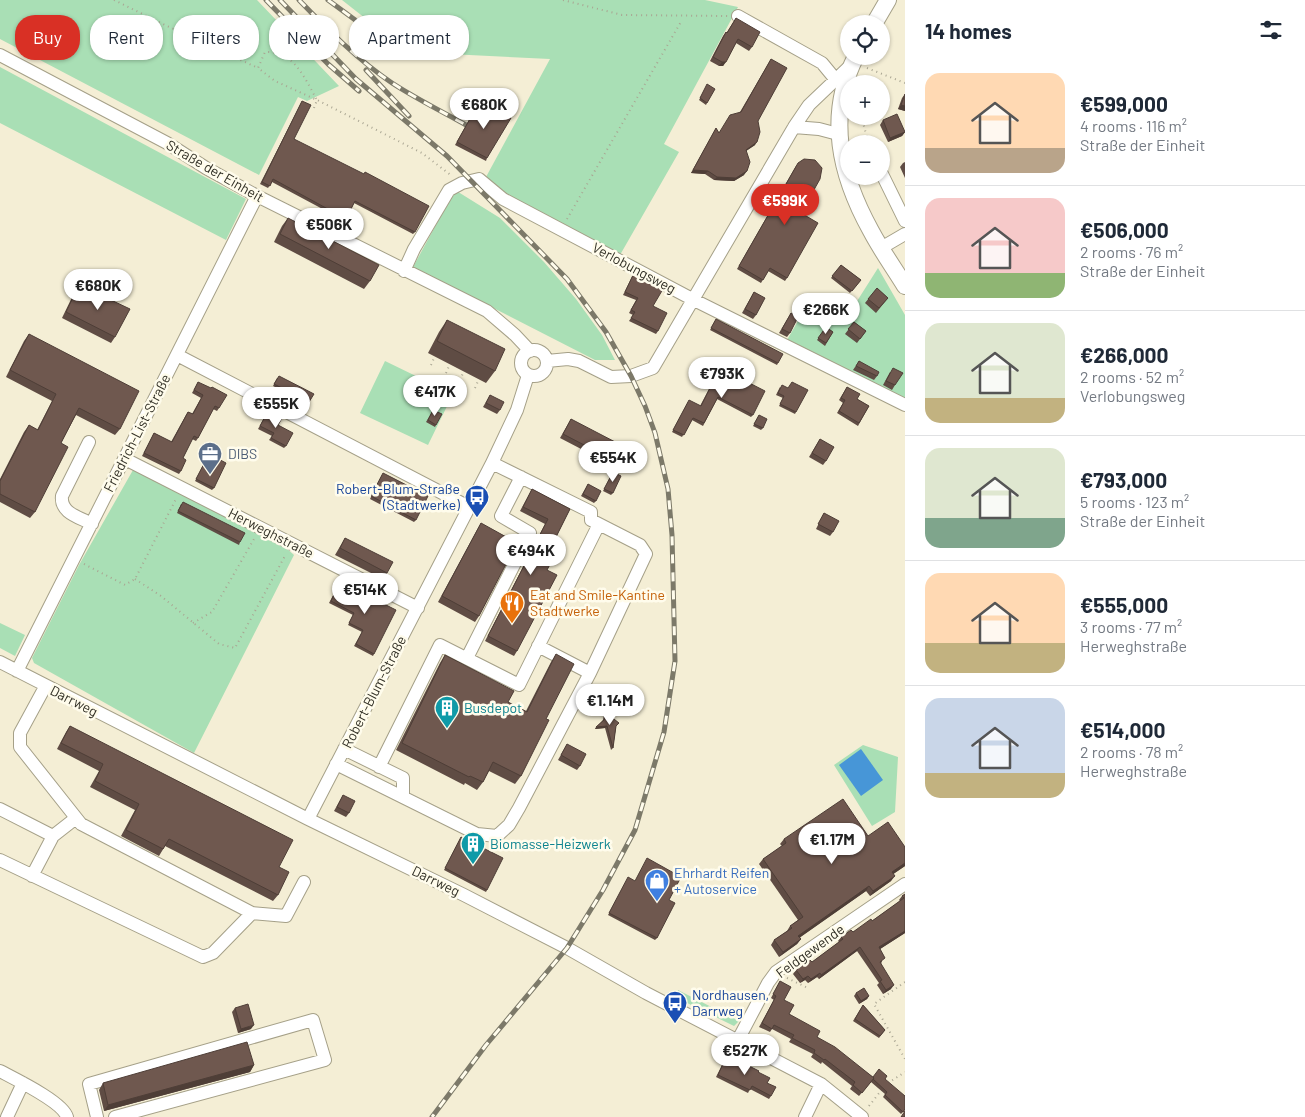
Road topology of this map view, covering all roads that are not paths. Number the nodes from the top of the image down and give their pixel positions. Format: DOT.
graph roads {
  1 [pos="888,0"];
  2 [pos="879,15"];
  3 [pos="738,16"];
  4 [pos="0,55"];
  5 [pos="850,65"];
  6 [pos="852,65"];
  7 [pos="836,80"];
  8 [pos="794,127"];
  9 [pos="838,134"];
  10 [pos="887,185"];
  11 [pos="258,196"];
  12 [pos="905,221"];
  13 [pos="905,234"];
  14 [pos="882,248"];
  15 [pos="404,271"];
  16 [pos="905,286"];
  17 [pos="694,300"];
  18 [pos="530,350"];
  19 [pos="177,355"];
  20 [pos="547,361"];
  21 [pos="528,375"];
  22 [pos="905,405"];
  23 [pos="89,442"];
  24 [pos="125,459"];
  25 [pos="492,463"];
  26 [pos="521,477"];
  27 [pos="469,507"];
  28 [pos="92,524"];
  29 [pos="599,524"];
  30 [pos="418,608"];
  31 [pos="538,646"];
  32 [pos="466,658"];
  33 [pos="0,662"];
  34 [pos="17,671"];
  35 [pos="590,673"];
  36 [pos="45,687"];
  37 [pos="344,749"];
  38 [pos="336,764"];
  39 [pos="379,767"];
  40 [pos="403,797"];
  41 [pos="0,809"];
  42 [pos="76,818"];
  43 [pos="308,819"];
  44 [pos="53,836"];
  45 [pos="0,860"];
  46 [pos="32,876"];
  47 [pos="304,882"];
  48 [pos="905,884"];
  49 [pos="252,913"];
  50 [pos="738,1040"];
  51 [pos="0,1070"];
  52 [pos="23,1083"];
  53 [pos="821,1084"];
  54 [pos="862,1116"];
  55 [pos="7,1117"];
  56 [pos="67,1117"];
  57 [pos="98,1117"];
  58 [pos="115,1117"];
  59 [pos="805,1117"];
  1 -- 2 [label="main road"];
  3 -- 7 [label="street"];
  4 -- 11 [label="street, Straße der Einheit"];
  5 -- 7 [label="street"];
  6 -- 9 [label="main road"];
  7 -- 8 [label="street"];
  8 -- 9 [label="street"];
  8 -- 17 [label="street"];
  9 -- 14 [label="main road"];
  10 -- 12 [label="street"];
  11 -- 15 [label="street, Straße der Einheit"];
  11 -- 19 [label="street, Friedrich-List-Straße"];
  13 -- 14 [label="street"];
  14 -- 16 [label="main road"];
  15 -- 17 [label="street, Verlobungsweg"];
  15 -- 18 [label="street, Straße der Einheit"];
  17 -- 20 [label="street"];
  17 -- 22 [label="street, Verlobungsweg"];
  18 -- 20 [label="street, Straße der Einheit"];
  18 -- 21 [label="street"];
  19 -- 24 [label="street, Friedrich-List-Straße"];
  19 -- 27 [label="street"];
  20 -- 21 [label="street"];
  21 -- 25 [label="street, Robert-Blum-Straße"];
  23 -- 28 [label="street"];
  24 -- 28 [label="street, Friedrich-List-Straße"];
  24 -- 30 [label="street, Herweghstraße"];
  25 -- 26 [label="street"];
  25 -- 27 [label="street, Robert-Blum-Straße"];
  26 -- 29 [label="street"];
  26 -- 32 [label="street"];
  27 -- 30 [label="street, Robert-Blum-Straße"];
  28 -- 34 [label="street, Friedrich-List-Straße"];
  29 -- 31 [label="street"];
  29 -- 35 [label="street"];
  30 -- 37 [label="street, Robert-Blum-Straße"];
  31 -- 32 [label="street"];
  31 -- 35 [label="street"];
  32 -- 39 [label="street"];
  33 -- 34 [label="street, Darrweg"];
  34 -- 36 [label="street, Darrweg"];
  35 -- 40 [label="street"];
  36 -- 42 [label="street"];
  36 -- 43 [label="street, Darrweg"];
  37 -- 38 [label="street, Robert-Blum-Straße"];
  37 -- 39 [label="street"];
  38 -- 40 [label="street"];
  38 -- 43 [label="street, Robert-Blum-Straße"];
  39 -- 40 [label="street"];
  41 -- 44 [label="street"];
  42 -- 44 [label="street"];
  42 -- 49 [label="street"];
  43 -- 50 [label="street, Darrweg"];
  44 -- 46 [label="street"];
  45 -- 46 [label="street"];
  46 -- 49 [label="street"];
  47 -- 49 [label="street"];
  48 -- 50 [label="street, Feldgewende"];
  50 -- 53 [label="street, Darrweg"];
  51 -- 52 [label="street"];
  52 -- 55 [label="street"];
  52 -- 56 [label="street"];
  53 -- 54 [label="street, Darrweg"];
  53 -- 59 [label="street"];
  57 -- 58 [label="street"];
}
